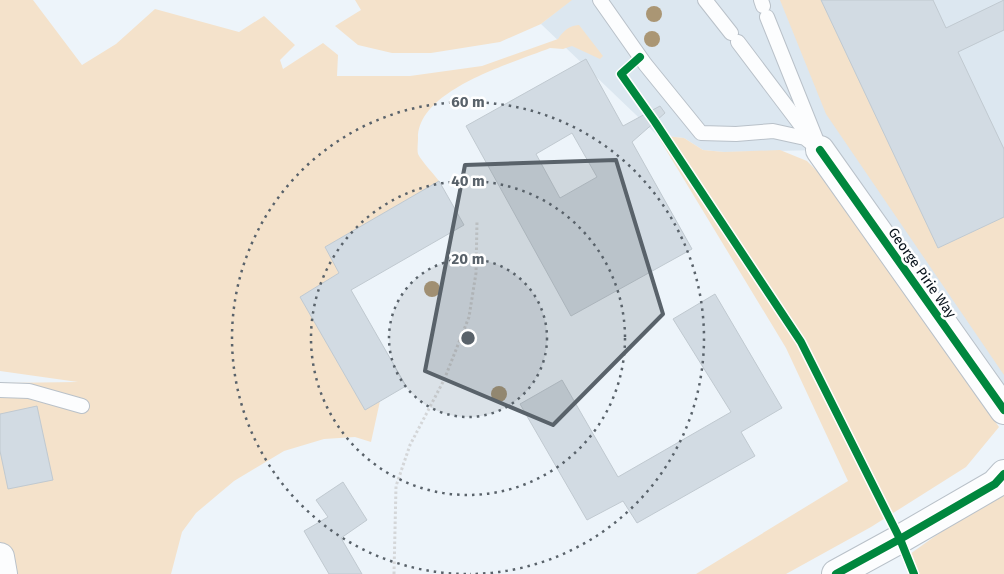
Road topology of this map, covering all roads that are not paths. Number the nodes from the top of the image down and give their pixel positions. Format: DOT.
graph roads {
  1 [pos="600,0"];
  2 [pos="705,0"];
  3 [pos="764,8"];
  4 [pos="820,150"];
  5 [pos="0,390"];
  6 [pos="82,406"];
  7 [pos="1004,410"];
  8 [pos="1004,474"];
  9 [pos="0,557"];
  10 [pos="841,573"];
  11 [pos="3,574"];
  1 -- 4 [label="lane"];
  2 -- 4 [label="lane"];
  3 -- 4 [label="lane, George Pirie Way"];
  4 -- 7 [label="street, George Pirie Way"];
  5 -- 6 [label="lane"];
  8 -- 10 [label="street"];
  9 -- 11 [label="street"];
}
